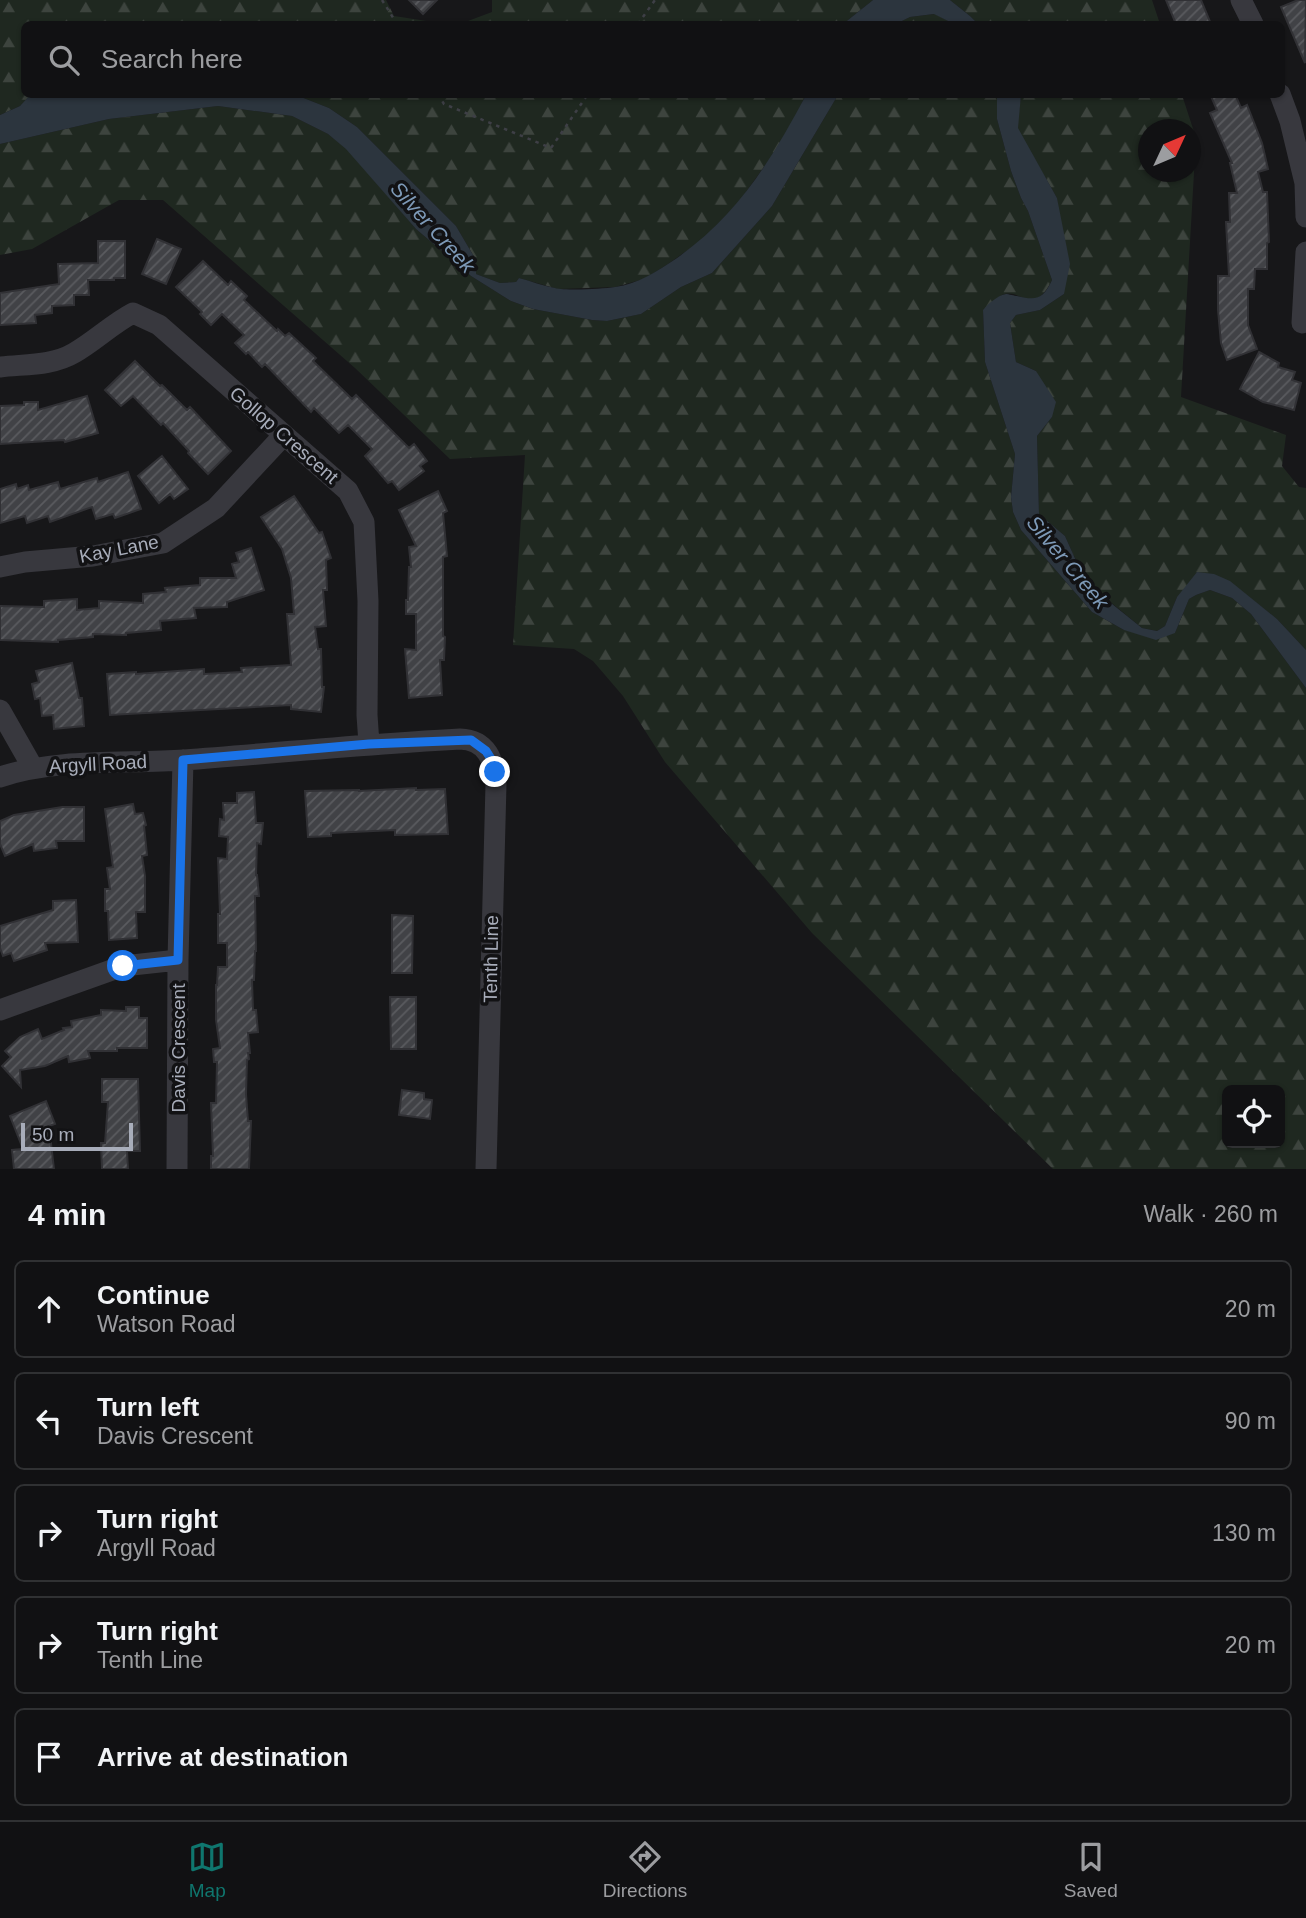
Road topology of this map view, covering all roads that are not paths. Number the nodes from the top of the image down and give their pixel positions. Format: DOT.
graph roads {
  1 [pos="1241,0"];
  2 [pos="1252,21"];
  3 [pos="1281,98"];
  4 [pos="1306,217"];
  5 [pos="1306,252"];
  6 [pos="1302,323"];
  7 [pos="0,367"];
  8 [pos="283,436"];
  9 [pos="0,567"];
  10 [pos="0,710"];
  11 [pos="369,744"];
  12 [pos="486,751"];
  13 [pos="183,760"];
  14 [pos="33,768"];
  15 [pos="0,777"];
  16 [pos="178,960"];
  17 [pos="0,1010"];
  18 [pos="177,1169"];
  19 [pos="486,1169"];
  1 -- 2 [label="street"];
  3 -- 4 [label="street"];
  5 -- 6 [label="street"];
  7 -- 8 [label="street, Gollop Crescent"];
  8 -- 9 [label="street, Kay Lane"];
  8 -- 11 [label="street, Gollop Crescent"];
  10 -- 14 [label="street"];
  11 -- 12 [label="street, Argyll Road"];
  11 -- 13 [label="street, Argyll Road"];
  12 -- 19 [label="street, Tenth Line"];
  13 -- 14 [label="street, Argyll Road"];
  13 -- 16 [label="street, Davis Crescent"];
  14 -- 15 [label="street, Argyll Road"];
  16 -- 17 [label="street"];
  16 -- 18 [label="street, Davis Crescent"];
}
